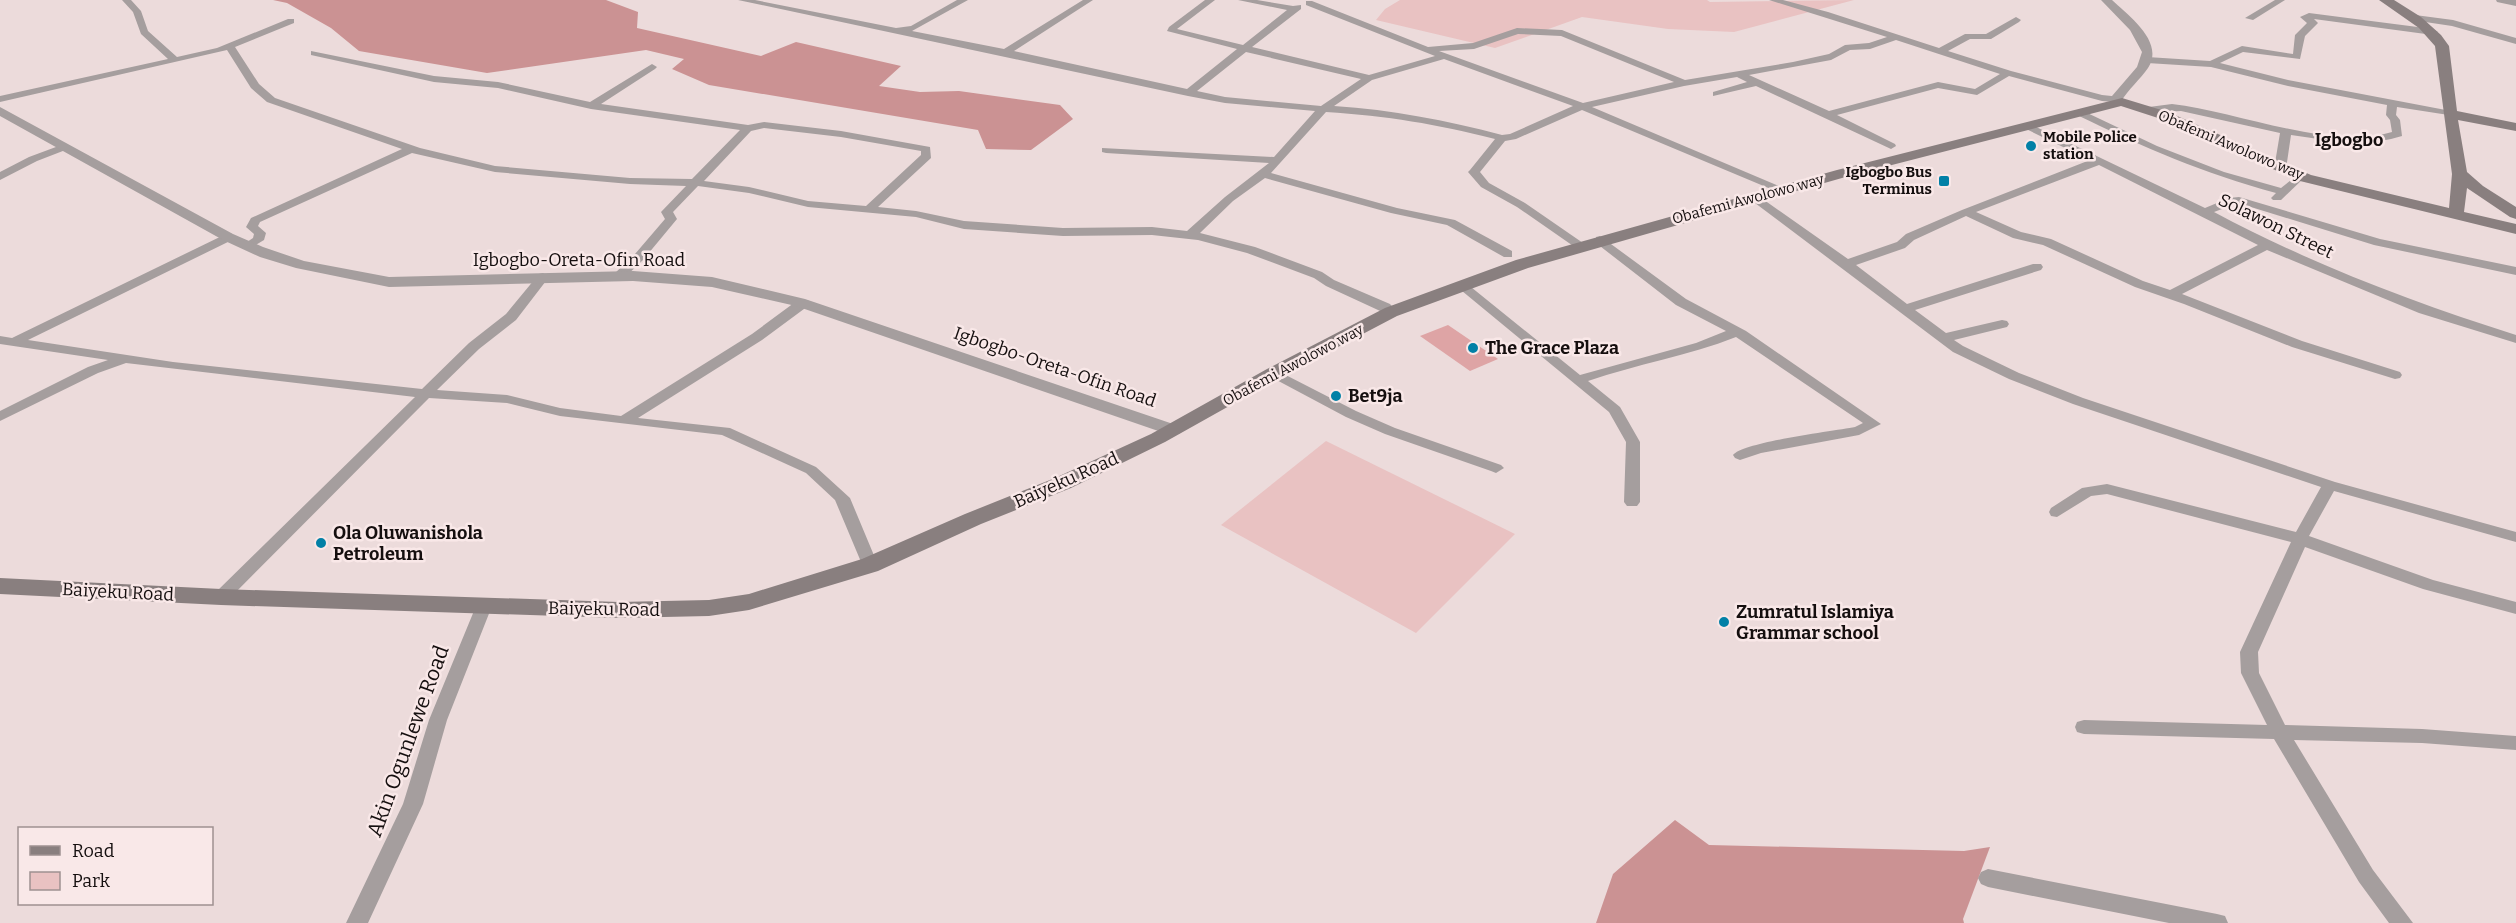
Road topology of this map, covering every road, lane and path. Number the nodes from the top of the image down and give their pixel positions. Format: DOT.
graph roads {
  1 [pos="126,0"];
  2 [pos="742,0"];
  3 [pos="964,0"];
  4 [pos="1089,0"];
  5 [pos="1211,0"];
  6 [pos="1242,0"];
  7 [pos="1773,0"];
  8 [pos="2106,0"];
  9 [pos="2281,0"];
  10 [pos="2385,0"];
  11 [pos="2500,0"];
  12 [pos="1310,1"];
  13 [pos="2516,3"];
  14 [pos="1294,9"];
  15 [pos="2250,18"];
  16 [pos="2415,18"];
  17 [pos="2016,20"];
  18 [pos="291,21"];
  19 [pos="893,31"];
  20 [pos="2433,32"];
  21 [pos="1895,37"];
  22 [pos="2516,41"];
  23 [pos="230,47"];
  24 [pos="1426,48"];
  25 [pos="1245,49"];
  26 [pos="1940,51"];
  27 [pos="314,53"];
  28 [pos="1005,53"];
  29 [pos="1444,56"];
  30 [pos="174,60"];
  31 [pos="2146,60"];
  32 [pos="2211,64"];
  33 [pos="652,67"];
  34 [pos="2008,73"];
  35 [pos="1740,75"];
  36 [pos="1368,78"];
  37 [pos="1757,82"];
  38 [pos="1684,83"];
  39 [pos="1188,93"];
  40 [pos="1716,94"];
  41 [pos="0,99"];
  42 [pos="2119,101"];
  43 [pos="2392,103"];
  44 [pos="591,106"];
  45 [pos="1582,106"];
  46 [pos="1323,110"];
  47 [pos="2149,110"];
  48 [pos="0,111"];
  49 [pos="2081,113"];
  50 [pos="1828,114"];
  51 [pos="2451,114"];
  52 [pos="2028,126"];
  53 [pos="2516,127"];
  54 [pos="748,128"];
  55 [pos="2286,131"];
  56 [pos="1502,138"];
  57 [pos="1891,146"];
  58 [pos="64,147"];
  59 [pos="412,149"];
  60 [pos="1106,150"];
  61 [pos="1276,160"];
  62 [pos="2098,161"];
  63 [pos="2280,168"];
  64 [pos="1263,174"];
  65 [pos="2460,174"];
  66 [pos="2300,176"];
  67 [pos="0,177"];
  68 [pos="697,183"];
  69 [pos="1782,190"];
  70 [pos="2284,192"];
  71 [pos="1753,197"];
  72 [pos="2266,208"];
  73 [pos="868,210"];
  74 [pos="1966,212"];
  75 [pos="2205,212"];
  76 [pos="2516,214"];
  77 [pos="2456,215"];
  78 [pos="2516,229"];
  79 [pos="1190,235"];
  80 [pos="228,237"];
  81 [pos="1600,240"];
  82 [pos="2267,245"];
  83 [pos="247,246"];
  84 [pos="1579,246"];
  85 [pos="1508,254"];
  86 [pos="1847,264"];
  87 [pos="2037,267"];
  88 [pos="2516,271"];
  89 [pos="618,276"];
  90 [pos="543,277"];
  91 [pos="1462,286"];
  92 [pos="2171,295"];
  93 [pos="803,303"];
  94 [pos="1904,309"];
  95 [pos="1391,312"];
  96 [pos="2002,324"];
  97 [pos="1736,332"];
  98 [pos="1944,338"];
  99 [pos="2516,339"];
  100 [pos="7,341"];
  101 [pos="0,347"];
  102 [pos="104,355"];
  103 [pos="126,358"];
  104 [pos="93,369"];
  105 [pos="1275,373"];
  106 [pos="2395,375"];
  107 [pos="1578,380"];
  108 [pos="426,394"];
  109 [pos="0,417"];
  110 [pos="623,421"];
  111 [pos="1173,430"];
  112 [pos="1740,455"];
  113 [pos="1496,468"];
  114 [pos="2330,485"];
  115 [pos="1632,502"];
  116 [pos="2057,512"];
  117 [pos="2516,537"];
  118 [pos="2300,539"];
  119 [pos="870,565"];
  120 [pos="0,586"];
  121 [pos="221,597"];
  122 [pos="484,606"];
  123 [pos="2516,608"];
  124 [pos="2084,727"];
  125 [pos="2280,733"];
  126 [pos="2516,743"];
  127 [pos="1988,878"];
  128 [pos="357,923"];
  129 [pos="2217,923"];
  130 [pos="2402,923"];
  1 -- 30 [label="street"];
  2 -- 19 [label="street"];
  3 -- 19 [label="street"];
  4 -- 28 [label="street"];
  5 -- 25 [label="street"];
  6 -- 14 [label="street"];
  7 -- 21 [label="street"];
  8 -- 31 [label="street"];
  9 -- 15 [label="street"];
  10 -- 16 [label="main road"];
  11 -- 13 [label="street"];
  12 -- 14 [label="street"];
  12 -- 24 [label="street"];
  14 -- 25 [label="street"];
  16 -- 20 [label="main road"];
  16 -- 22 [label="street"];
  17 -- 26 [label="street"];
  18 -- 23 [label="street"];
  19 -- 28 [label="street"];
  20 -- 32 [label="street"];
  20 -- 51 [label="main road"];
  21 -- 26 [label="street"];
  21 -- 35 [label="street"];
  23 -- 30 [label="street"];
  23 -- 59 [label="street"];
  24 -- 29 [label="street"];
  24 -- 38 [label="street"];
  25 -- 36 [label="street"];
  25 -- 39 [label="street"];
  26 -- 34 [label="street"];
  27 -- 44 [label="street"];
  28 -- 39 [label="street"];
  29 -- 36 [label="street"];
  29 -- 45 [label="street"];
  30 -- 41 [label="street"];
  31 -- 32 [label="street"];
  31 -- 42 [label="street"];
  32 -- 43 [label="street"];
  33 -- 44 [label="street"];
  34 -- 42 [label="street"];
  34 -- 50 [label="street"];
  35 -- 37 [label="street"];
  35 -- 38 [label="street"];
  36 -- 46 [label="street"];
  37 -- 40 [label="street"];
  37 -- 50 [label="street"];
  38 -- 45 [label="street"];
  39 -- 46 [label="street"];
  42 -- 47 [label="main road, Obafemi Awolowo way"];
  42 -- 49 [label="main road, Obafemi Awolowo way"];
  43 -- 51 [label="street"];
  43 -- 55 [label="street"];
  44 -- 54 [label="street"];
  45 -- 56 [label="street"];
  45 -- 69 [label="street"];
  46 -- 56 [label="street"];
  46 -- 61 [label="street"];
  47 -- 55 [label="street"];
  47 -- 63 [label="main road, Obafemi Awolowo way"];
  48 -- 58 [label="street, Igbogbo-Oreta-Ofin Road"];
  49 -- 52 [label="main road, Obafemi Awolowo way"];
  49 -- 70 [label="street"];
  50 -- 57 [label="street"];
  51 -- 53 [label="main road"];
  51 -- 65 [label="main road"];
  52 -- 62 [label="street, Solawon Street"];
  52 -- 69 [label="main road, Obafemi Awolowo way"];
  54 -- 68 [label="street"];
  54 -- 73 [label="street"];
  55 -- 63 [label="street"];
  56 -- 84 [label="street"];
  58 -- 67 [label="street"];
  58 -- 80 [label="street, Igbogbo-Oreta-Ofin Road"];
  59 -- 68 [label="street"];
  59 -- 83 [label="street"];
  60 -- 61 [label="street"];
  61 -- 64 [label="street"];
  62 -- 74 [label="street"];
  62 -- 75 [label="street, Solawon Street"];
  63 -- 66 [label="main road, Obafemi Awolowo way"];
  64 -- 79 [label="street"];
  64 -- 85 [label="street"];
  65 -- 76 [label="main road"];
  65 -- 77 [label="main road"];
  66 -- 70 [label="street"];
  66 -- 77 [label="main road, Obafemi Awolowo way"];
  68 -- 73 [label="street"];
  68 -- 89 [label="street"];
  69 -- 71 [label="main road, Obafemi Awolowo way"];
  70 -- 72 [label="street"];
  71 -- 81 [label="main road, Obafemi Awolowo way"];
  71 -- 86 [label="street"];
  72 -- 75 [label="street"];
  72 -- 88 [label="street"];
  73 -- 79 [label="street"];
  74 -- 86 [label="street"];
  74 -- 92 [label="street"];
  75 -- 82 [label="street, Solawon Street"];
  77 -- 78 [label="main road, Obafemi Awolowo way"];
  79 -- 95 [label="street"];
  80 -- 83 [label="street, Igbogbo-Oreta-Ofin Road"];
  80 -- 100 [label="street"];
  81 -- 84 [label="main road, Obafemi Awolowo way"];
  81 -- 97 [label="street"];
  82 -- 92 [label="street"];
  82 -- 99 [label="street, Solawon Street"];
  83 -- 90 [label="street, Igbogbo-Oreta-Ofin Road"];
  84 -- 91 [label="main road, Obafemi Awolowo way"];
  86 -- 94 [label="street"];
  87 -- 94 [label="street"];
  89 -- 90 [label="street, Igbogbo-Oreta-Ofin Road"];
  89 -- 93 [label="street, Igbogbo-Oreta-Ofin Road"];
  90 -- 108 [label="street"];
  91 -- 95 [label="main road, Obafemi Awolowo way"];
  91 -- 107 [label="street"];
  92 -- 106 [label="street"];
  93 -- 110 [label="street"];
  93 -- 111 [label="street, Igbogbo-Oreta-Ofin Road"];
  94 -- 98 [label="street"];
  95 -- 105 [label="main road, Obafemi Awolowo way"];
  96 -- 98 [label="street"];
  97 -- 107 [label="street"];
  97 -- 112 [label="street"];
  98 -- 114 [label="street"];
  100 -- 101 [label="street"];
  100 -- 102 [label="street"];
  102 -- 103 [label="street"];
  102 -- 104 [label="street"];
  103 -- 104 [label="street"];
  103 -- 108 [label="street"];
  104 -- 109 [label="street"];
  105 -- 111 [label="main road, Obafemi Awolowo way"];
  105 -- 113 [label="street"];
  107 -- 115 [label="street"];
  108 -- 110 [label="street"];
  108 -- 121 [label="street"];
  110 -- 119 [label="street"];
  111 -- 119 [label="main road, Baiyeku Road"];
  114 -- 117 [label="street"];
  114 -- 118 [label="street"];
  116 -- 118 [label="street"];
  118 -- 123 [label="street"];
  118 -- 125 [label="street"];
  119 -- 122 [label="main road, Baiyeku Road"];
  120 -- 121 [label="main road, Baiyeku Road"];
  121 -- 122 [label="main road, Baiyeku Road"];
  122 -- 128 [label="street, Akin Ogunlewe Road"];
  124 -- 125 [label="street"];
  125 -- 126 [label="street"];
  125 -- 130 [label="street"];
  127 -- 129 [label="street"];
}
